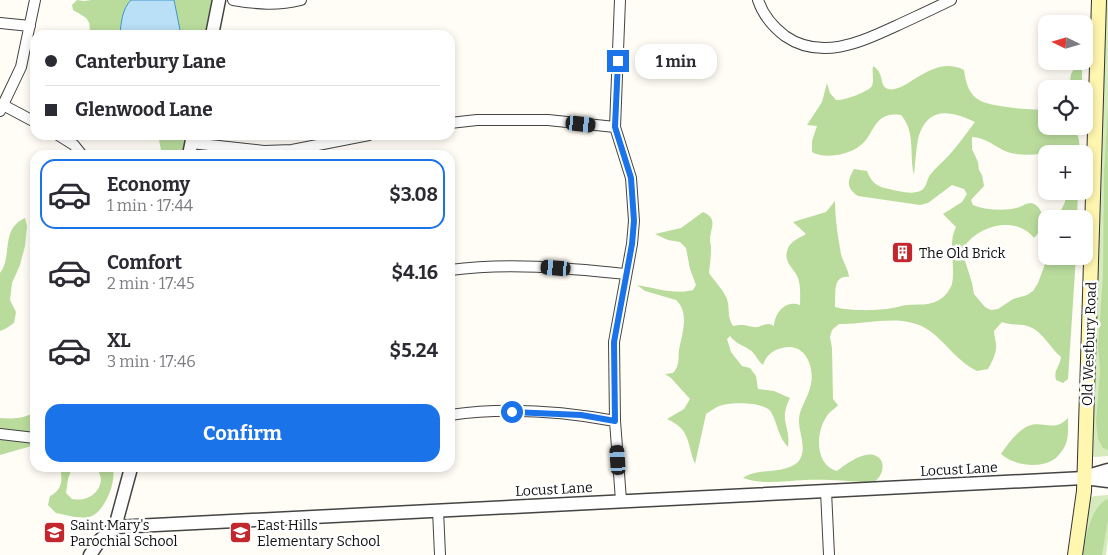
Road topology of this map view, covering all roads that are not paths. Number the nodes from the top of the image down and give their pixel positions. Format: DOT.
graph roads {
  1 [pos="35,0"];
  2 [pos="219,0"];
  3 [pos="233,0"];
  4 [pos="301,0"];
  5 [pos="620,0"];
  6 [pos="758,0"];
  7 [pos="952,0"];
  8 [pos="1100,0"];
  9 [pos="0,23"];
  10 [pos="30,26"];
  11 [pos="213,30"];
  12 [pos="2,108"];
  13 [pos="30,120"];
  14 [pos="455,122"];
  15 [pos="615,127"];
  16 [pos="65,140"];
  17 [pos="343,140"];
  18 [pos="191,144"];
  19 [pos="78,150"];
  20 [pos="254,150"];
  21 [pos="292,150"];
  22 [pos="455,269"];
  23 [pos="626,274"];
  24 [pos="455,415"];
  25 [pos="615,421"];
  26 [pos="0,434"];
  27 [pos="30,437"];
  28 [pos="1108,470"];
  29 [pos="129,472"];
  30 [pos="1084,478"];
  31 [pos="1108,481"];
  32 [pos="826,491"];
  33 [pos="621,500"];
  34 [pos="438,510"];
  35 [pos="115,527"];
  36 [pos="90,555"];
  37 [pos="440,555"];
  38 [pos="828,555"];
  39 [pos="1075,555"];
  1 -- 10 [label="street"];
  2 -- 11 [label="street"];
  3 -- 4 [label="street"];
  5 -- 15 [label="street"];
  6 -- 7 [label="street"];
  8 -- 30 [label="main road, Old Westbury Road"];
  9 -- 10 [label="street"];
  10 -- 12 [label="street"];
  12 -- 13 [label="street"];
  14 -- 15 [label="street"];
  15 -- 23 [label="street"];
  16 -- 19 [label="street"];
  17 -- 21 [label="street"];
  18 -- 20 [label="street"];
  22 -- 23 [label="street"];
  23 -- 25 [label="street"];
  24 -- 25 [label="street"];
  25 -- 33 [label="street"];
  26 -- 27 [label="street"];
  28 -- 30 [label="street, Locust Lane"];
  29 -- 35 [label="street"];
  30 -- 31 [label="street, Locust Lane"];
  30 -- 32 [label="street, Locust Lane"];
  30 -- 39 [label="main road, Old Westbury Road"];
  32 -- 33 [label="street, Locust Lane"];
  32 -- 38 [label="street"];
  33 -- 34 [label="street, Locust Lane"];
  34 -- 35 [label="street, Locust Lane"];
  34 -- 37 [label="street"];
  35 -- 36 [label="street"];
}
